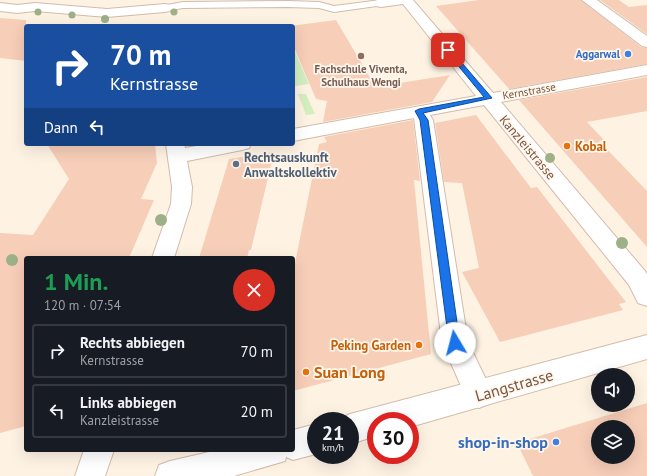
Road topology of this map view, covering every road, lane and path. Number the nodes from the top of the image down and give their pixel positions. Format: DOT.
graph roads {
  1 [pos="406,0"];
  2 [pos="589,0"];
  3 [pos="381,3"];
  4 [pos="167,4"];
  5 [pos="0,7"];
  6 [pos="159,24"];
  7 [pos="647,43"];
  8 [pos="647,70"];
  9 [pos="489,98"];
  10 [pos="419,111"];
  11 [pos="295,134"];
  12 [pos="220,146"];
  13 [pos="177,150"];
  14 [pos="164,256"];
  15 [pos="647,296"];
  16 [pos="647,347"];
  17 [pos="480,394"];
  18 [pos="414,412"];
  19 [pos="307,441"];
  20 [pos="295,444"];
  21 [pos="98,452"];
  22 [pos="267,452"];
  23 [pos="90,476"];
  24 [pos="170,476"];
  1 -- 3 [label="street"];
  1 -- 9 [label="street, Kanzleistrasse"];
  2 -- 7 [label="street"];
  3 -- 4 [label="lane"];
  4 -- 5 [label="street"];
  4 -- 6 [label="street"];
  8 -- 9 [label="street, Kernstrasse"];
  9 -- 10 [label="street, Kernstrasse"];
  9 -- 15 [label="street, Kanzleistrasse"];
  10 -- 11 [label="street, Kernstrasse"];
  10 -- 17 [label="street"];
  12 -- 13 [label="street"];
  13 -- 14 [label="street"];
  16 -- 17 [label="street, Langstrasse"];
  17 -- 18 [label="street, Langstrasse"];
  19 -- 20 [label="street"];
  21 -- 23 [label="street"];
  22 -- 24 [label="street"];
}
